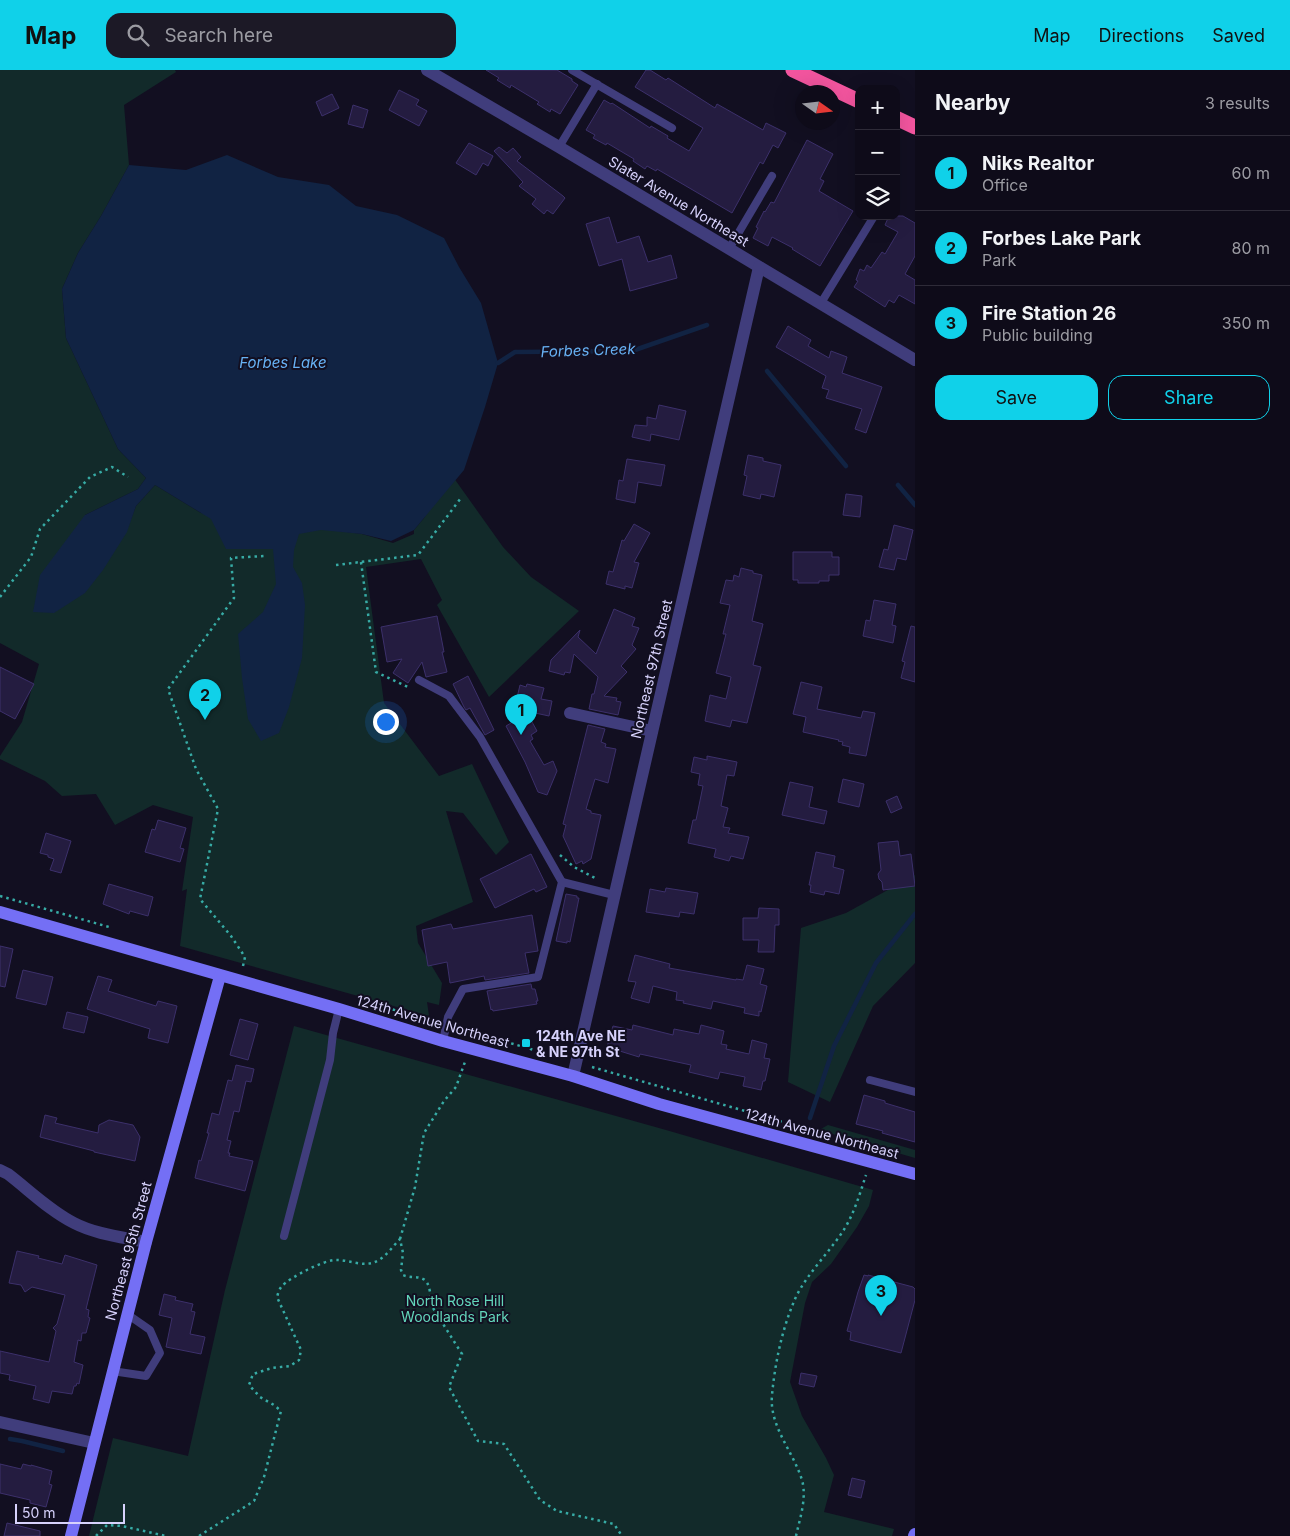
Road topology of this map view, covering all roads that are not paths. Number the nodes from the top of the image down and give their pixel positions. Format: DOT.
graph roads {
  1 [pos="427,70"];
  2 [pos="572,70"];
  3 [pos="793,70"];
  4 [pos="597,84"];
  5 [pos="855,99"];
  6 [pos="900,120"];
  7 [pos="915,127"];
  8 [pos="672,128"];
  9 [pos="559,147"];
  10 [pos="772,176"];
  11 [pos="872,220"];
  12 [pos="729,249"];
  13 [pos="759,268"];
  14 [pos="821,303"];
  15 [pos="915,360"];
  16 [pos="419,680"];
  17 [pos="570,713"];
  18 [pos="652,731"];
  19 [pos="562,882"];
  20 [pos="614,895"];
  21 [pos="0,912"];
  22 [pos="220,976"];
  23 [pos="338,1009"];
  24 [pos="444,1041"];
  25 [pos="573,1076"];
  26 [pos="870,1080"];
  27 [pos="915,1092"];
  28 [pos="0,1170"];
  29 [pos="915,1174"];
  30 [pos="284,1236"];
  31 [pos="146,1242"];
  32 [pos="127,1314"];
  33 [pos="112,1371"];
  34 [pos="0,1422"];
  35 [pos="94,1443"];
  36 [pos="71,1536"];
  1 -- 9 [label="street, Slater Avenue Northeast"];
  2 -- 4 [label="lane"];
  3 -- 5 [label="highway"];
  4 -- 8 [label="lane"];
  4 -- 9 [label="lane"];
  6 -- 7 [label="highway"];
  9 -- 12 [label="street, Slater Avenue Northeast"];
  10 -- 12 [label="lane"];
  11 -- 14 [label="lane"];
  12 -- 13 [label="street, Slater Avenue Northeast"];
  13 -- 14 [label="street, Slater Avenue Northeast"];
  13 -- 18 [label="street, Northeast 97th Street"];
  14 -- 15 [label="street, Slater Avenue Northeast"];
  16 -- 19 [label="lane"];
  17 -- 18 [label="street"];
  18 -- 20 [label="street, Northeast 97th Street"];
  19 -- 20 [label="lane"];
  19 -- 24 [label="lane"];
  20 -- 25 [label="street, Northeast 97th Street"];
  21 -- 22 [label="main road, 124th Avenue Northeast"];
  22 -- 23 [label="main road, 124th Avenue Northeast"];
  22 -- 31 [label="main road, Northeast 95th Street"];
  23 -- 24 [label="main road, 124th Avenue Northeast"];
  23 -- 30 [label="lane"];
  24 -- 25 [label="main road, 124th Avenue Northeast"];
  25 -- 29 [label="main road, 124th Avenue Northeast"];
  26 -- 27 [label="lane"];
  28 -- 31 [label="street"];
  31 -- 32 [label="main road, Northeast 95th Street"];
  32 -- 33 [label="main road, Northeast 95th Street"];
  32 -- 33 [label="lane"];
  33 -- 35 [label="main road, Northeast 95th Street"];
  34 -- 35 [label="street"];
  35 -- 36 [label="main road, Northeast 95th Street"];
}
